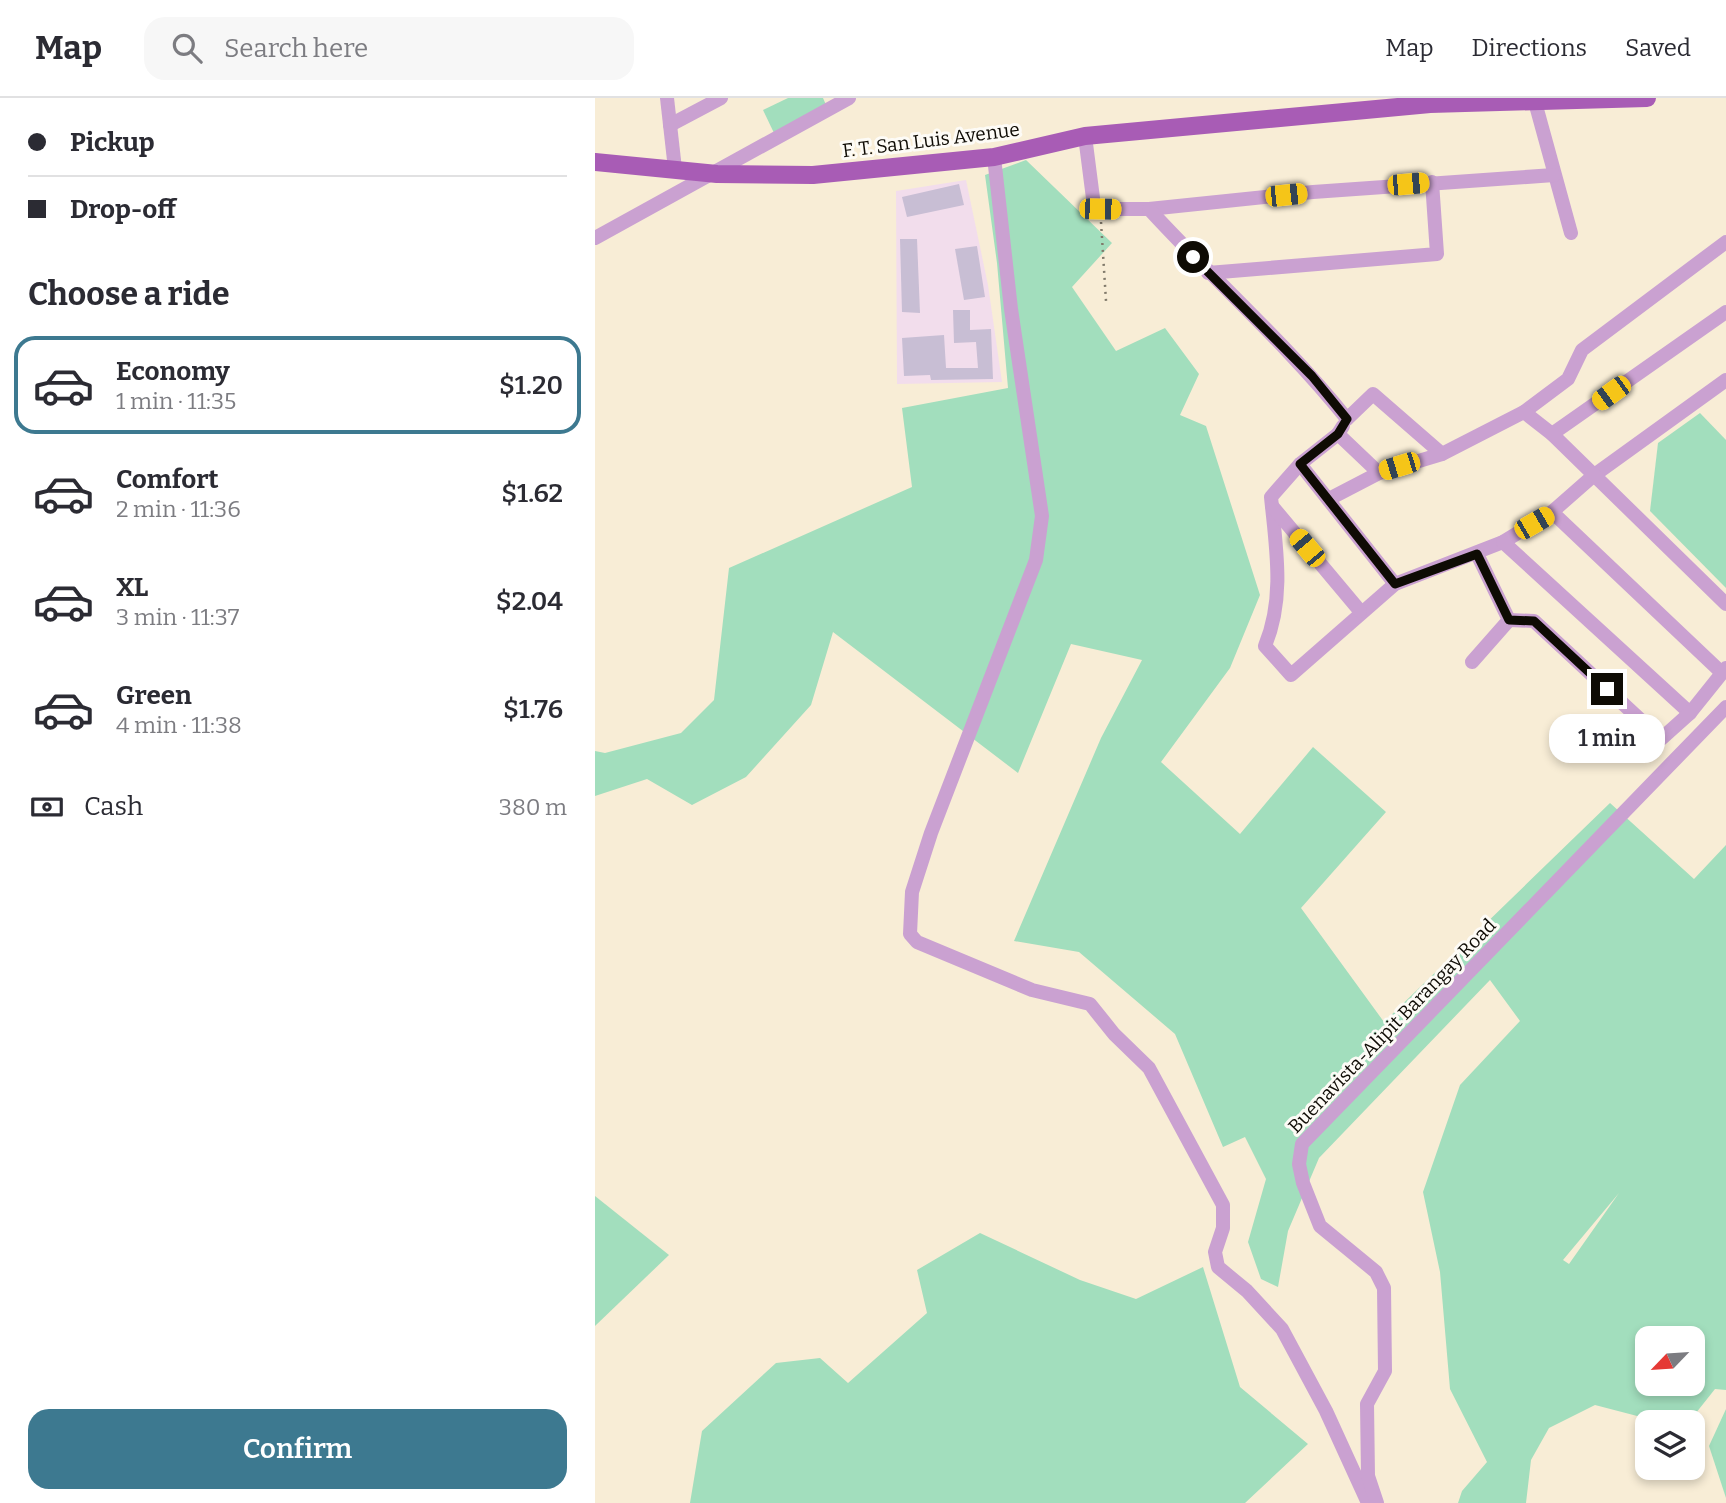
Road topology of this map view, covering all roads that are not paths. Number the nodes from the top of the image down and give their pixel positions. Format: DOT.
graph roads {
  1 [pos="667,98"];
  2 [pos="721,98"];
  3 [pos="849,98"];
  4 [pos="1647,98"];
  5 [pos="1430,101"];
  6 [pos="1535,102"];
  7 [pos="670,125"];
  8 [pos="1085,136"];
  9 [pos="994,157"];
  10 [pos="595,162"];
  11 [pos="675,169"];
  12 [pos="717,174"];
  13 [pos="1554,175"];
  14 [pos="1432,182"];
  15 [pos="1149,209"];
  16 [pos="1571,233"];
  17 [pos="595,238"];
  18 [pos="1726,242"];
  19 [pos="1208,273"];
  20 [pos="1726,312"];
  21 [pos="1726,380"];
  22 [pos="1524,412"];
  23 [pos="1347,419"];
  24 [pos="1338,434"];
  25 [pos="1552,434"];
  26 [pos="1442,454"];
  27 [pos="1300,464"];
  28 [pos="1378,473"];
  29 [pos="1593,475"];
  30 [pos="1329,499"];
  31 [pos="1272,506"];
  32 [pos="1552,512"];
  33 [pos="1503,542"];
  34 [pos="1477,554"];
  35 [pos="1395,584"];
  36 [pos="1726,604"];
  37 [pos="1360,611"];
  38 [pos="1509,620"];
  39 [pos="1472,662"];
  40 [pos="1724,671"];
  41 [pos="1726,707"];
  42 [pos="1690,713"];
  43 [pos="1368,1503"];
  44 [pos="1377,1503"];
  1 -- 7 [label="street"];
  2 -- 7 [label="street"];
  3 -- 12 [label="street"];
  4 -- 6 [label="main road, F. T. San Luis Avenue"];
  5 -- 6 [label="main road, F. T. San Luis Avenue"];
  5 -- 8 [label="main road, F. T. San Luis Avenue"];
  6 -- 13 [label="street"];
  7 -- 11 [label="street"];
  8 -- 9 [label="main road, F. T. San Luis Avenue"];
  8 -- 15 [label="street"];
  9 -- 12 [label="main road, F. T. San Luis Avenue"];
  9 -- 43 [label="street"];
  10 -- 11 [label="main road, F. T. San Luis Avenue"];
  11 -- 12 [label="main road, F. T. San Luis Avenue"];
  12 -- 17 [label="street"];
  13 -- 14 [label="street"];
  13 -- 16 [label="street"];
  14 -- 15 [label="street"];
  14 -- 19 [label="street"];
  15 -- 19 [label="street"];
  18 -- 22 [label="street"];
  19 -- 23 [label="street"];
  20 -- 25 [label="street"];
  21 -- 29 [label="street"];
  22 -- 25 [label="street"];
  22 -- 26 [label="street"];
  23 -- 24 [label="street"];
  23 -- 26 [label="street"];
  24 -- 27 [label="street"];
  24 -- 28 [label="street"];
  25 -- 29 [label="street"];
  26 -- 28 [label="street"];
  27 -- 30 [label="street"];
  27 -- 31 [label="street"];
  28 -- 30 [label="street"];
  29 -- 32 [label="street"];
  29 -- 36 [label="street"];
  30 -- 35 [label="street"];
  31 -- 37 [label="street"];
  31 -- 37 [label="street"];
  32 -- 33 [label="street"];
  32 -- 40 [label="street"];
  33 -- 34 [label="street"];
  33 -- 42 [label="street"];
  34 -- 35 [label="street"];
  34 -- 38 [label="street"];
  35 -- 37 [label="street"];
  38 -- 39 [label="street"];
  38 -- 42 [label="street"];
  40 -- 42 [label="street"];
  41 -- 44 [label="street, Buenavista-Alipit Barangay Road"];
}
